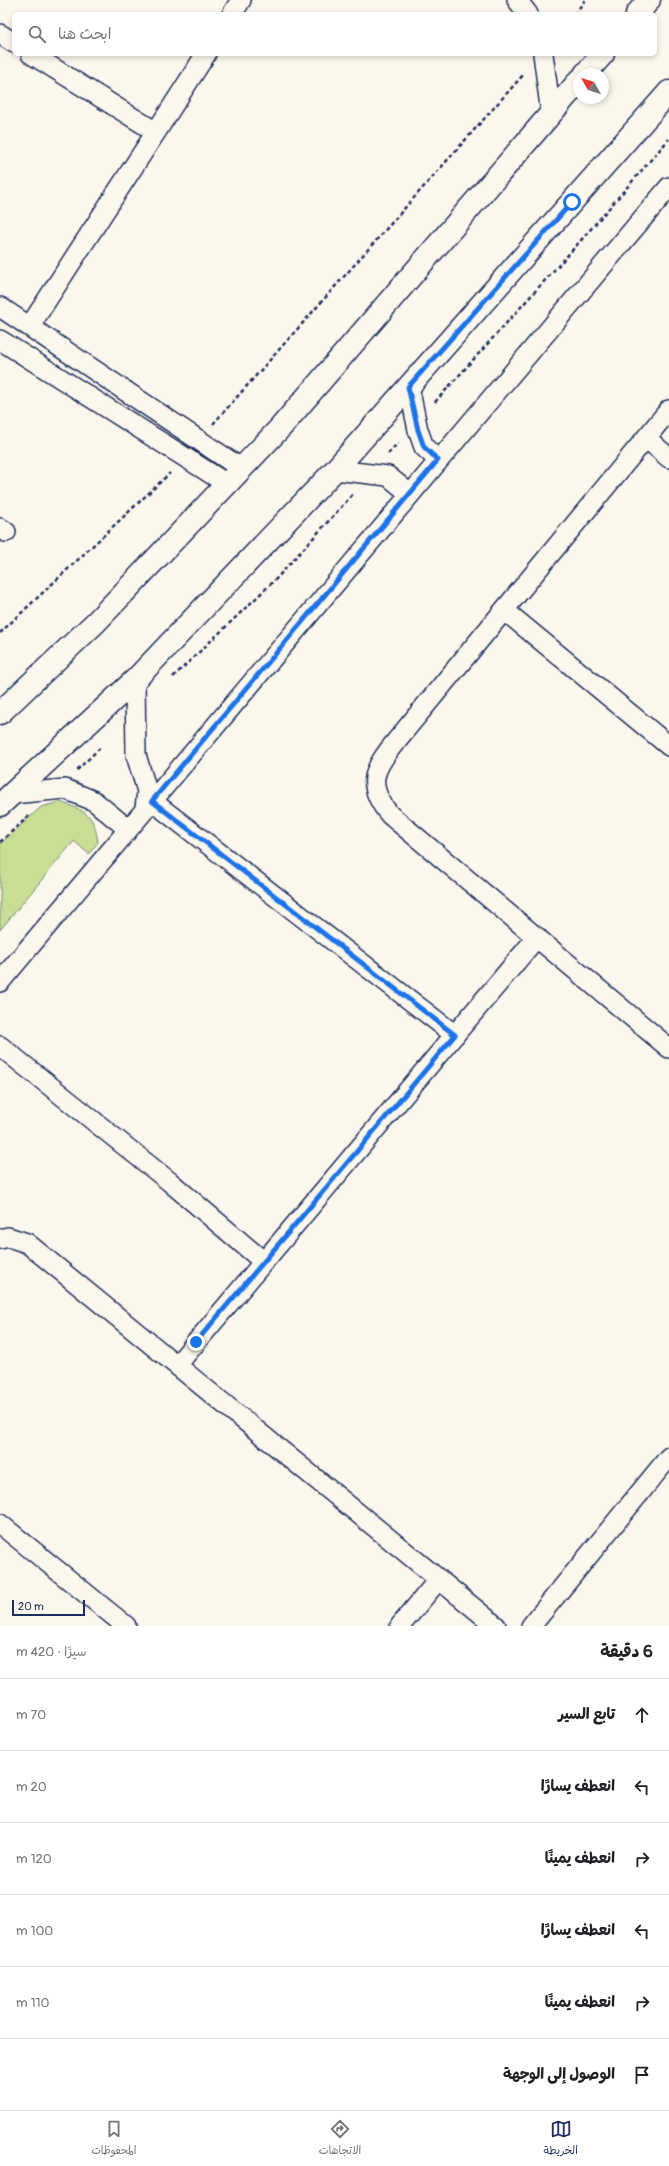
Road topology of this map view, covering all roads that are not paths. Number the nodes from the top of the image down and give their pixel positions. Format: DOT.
graph roads {
  1 [pos="241,0"];
  2 [pos="517,0"];
  3 [pos="649,0"];
  4 [pos="233,12"];
  5 [pos="526,12"];
  6 [pos="639,12"];
  7 [pos="0,34"];
  8 [pos="12,42"];
  9 [pos="34,56"];
  10 [pos="205,56"];
  11 [pos="543,56"];
  12 [pos="600,56"];
  13 [pos="590,68"];
  14 [pos="573,88"];
  15 [pos="669,92"];
  16 [pos="661,108"];
  17 [pos="551,114"];
  18 [pos="156,132"];
  19 [pos="669,186"];
  20 [pos="0,307"];
  21 [pos="30,326"];
  22 [pos="0,340"];
  23 [pos="408,387"];
  24 [pos="669,410"];
  25 [pos="646,438"];
  26 [pos="669,458"];
  27 [pos="438,460"];
  28 [pos="242,469"];
  29 [pos="335,470"];
  30 [pos="227,484"];
  31 [pos="410,494"];
  32 [pos="504,610"];
  33 [pos="135,680"];
  34 [pos="0,713"];
  35 [pos="669,746"];
  36 [pos="6,800"];
  37 [pos="148,804"];
  38 [pos="128,829"];
  39 [pos="537,938"];
  40 [pos="0,982"];
  41 [pos="455,1035"];
  42 [pos="0,1046"];
  43 [pos="669,1048"];
  44 [pos="0,1239"];
  45 [pos="264,1262"];
  46 [pos="177,1365"];
  47 [pos="669,1457"];
  48 [pos="0,1524"];
  49 [pos="438,1579"];
  50 [pos="126,1626"];
  51 [pos="400,1626"];
  52 [pos="496,1626"];
  53 [pos="531,1626"];
  1 -- 4 [label="street"];
  2 -- 5 [label="street"];
  3 -- 6 [label="main road"];
  7 -- 8 [label="street"];
  9 -- 18 [label="street"];
  10 -- 18 [label="street"];
  11 -- 17 [label="street"];
  12 -- 13 [label="main road"];
  14 -- 17 [label="main road"];
  15 -- 16 [label="main road"];
  16 -- 23 [label="main road"];
  17 -- 28 [label="main road"];
  18 -- 21 [label="street"];
  19 -- 27 [label="street"];
  20 -- 21 [label="street"];
  21 -- 28 [label="street"];
  22 -- 30 [label="street"];
  23 -- 27 [label="street"];
  23 -- 29 [label="main road"];
  24 -- 25 [label="street"];
  25 -- 26 [label="street"];
  25 -- 32 [label="street"];
  27 -- 31 [label="street"];
  28 -- 30 [label="main road"];
  29 -- 31 [label="street"];
  29 -- 33 [label="main road"];
  30 -- 34 [label="main road"];
  31 -- 37 [label="street"];
  32 -- 35 [label="street"];
  32 -- 39 [label="street"];
  33 -- 36 [label="main road"];
  33 -- 37 [label="street"];
  36 -- 38 [label="street"];
  37 -- 38 [label="street"];
  37 -- 41 [label="street"];
  38 -- 40 [label="street"];
  39 -- 41 [label="street"];
  39 -- 43 [label="street"];
  41 -- 45 [label="street"];
  42 -- 45 [label="street"];
  44 -- 46 [label="street"];
  45 -- 46 [label="street"];
  46 -- 49 [label="street"];
  47 -- 53 [label="street"];
  48 -- 50 [label="street"];
  49 -- 51 [label="street"];
  49 -- 52 [label="street"];
}
